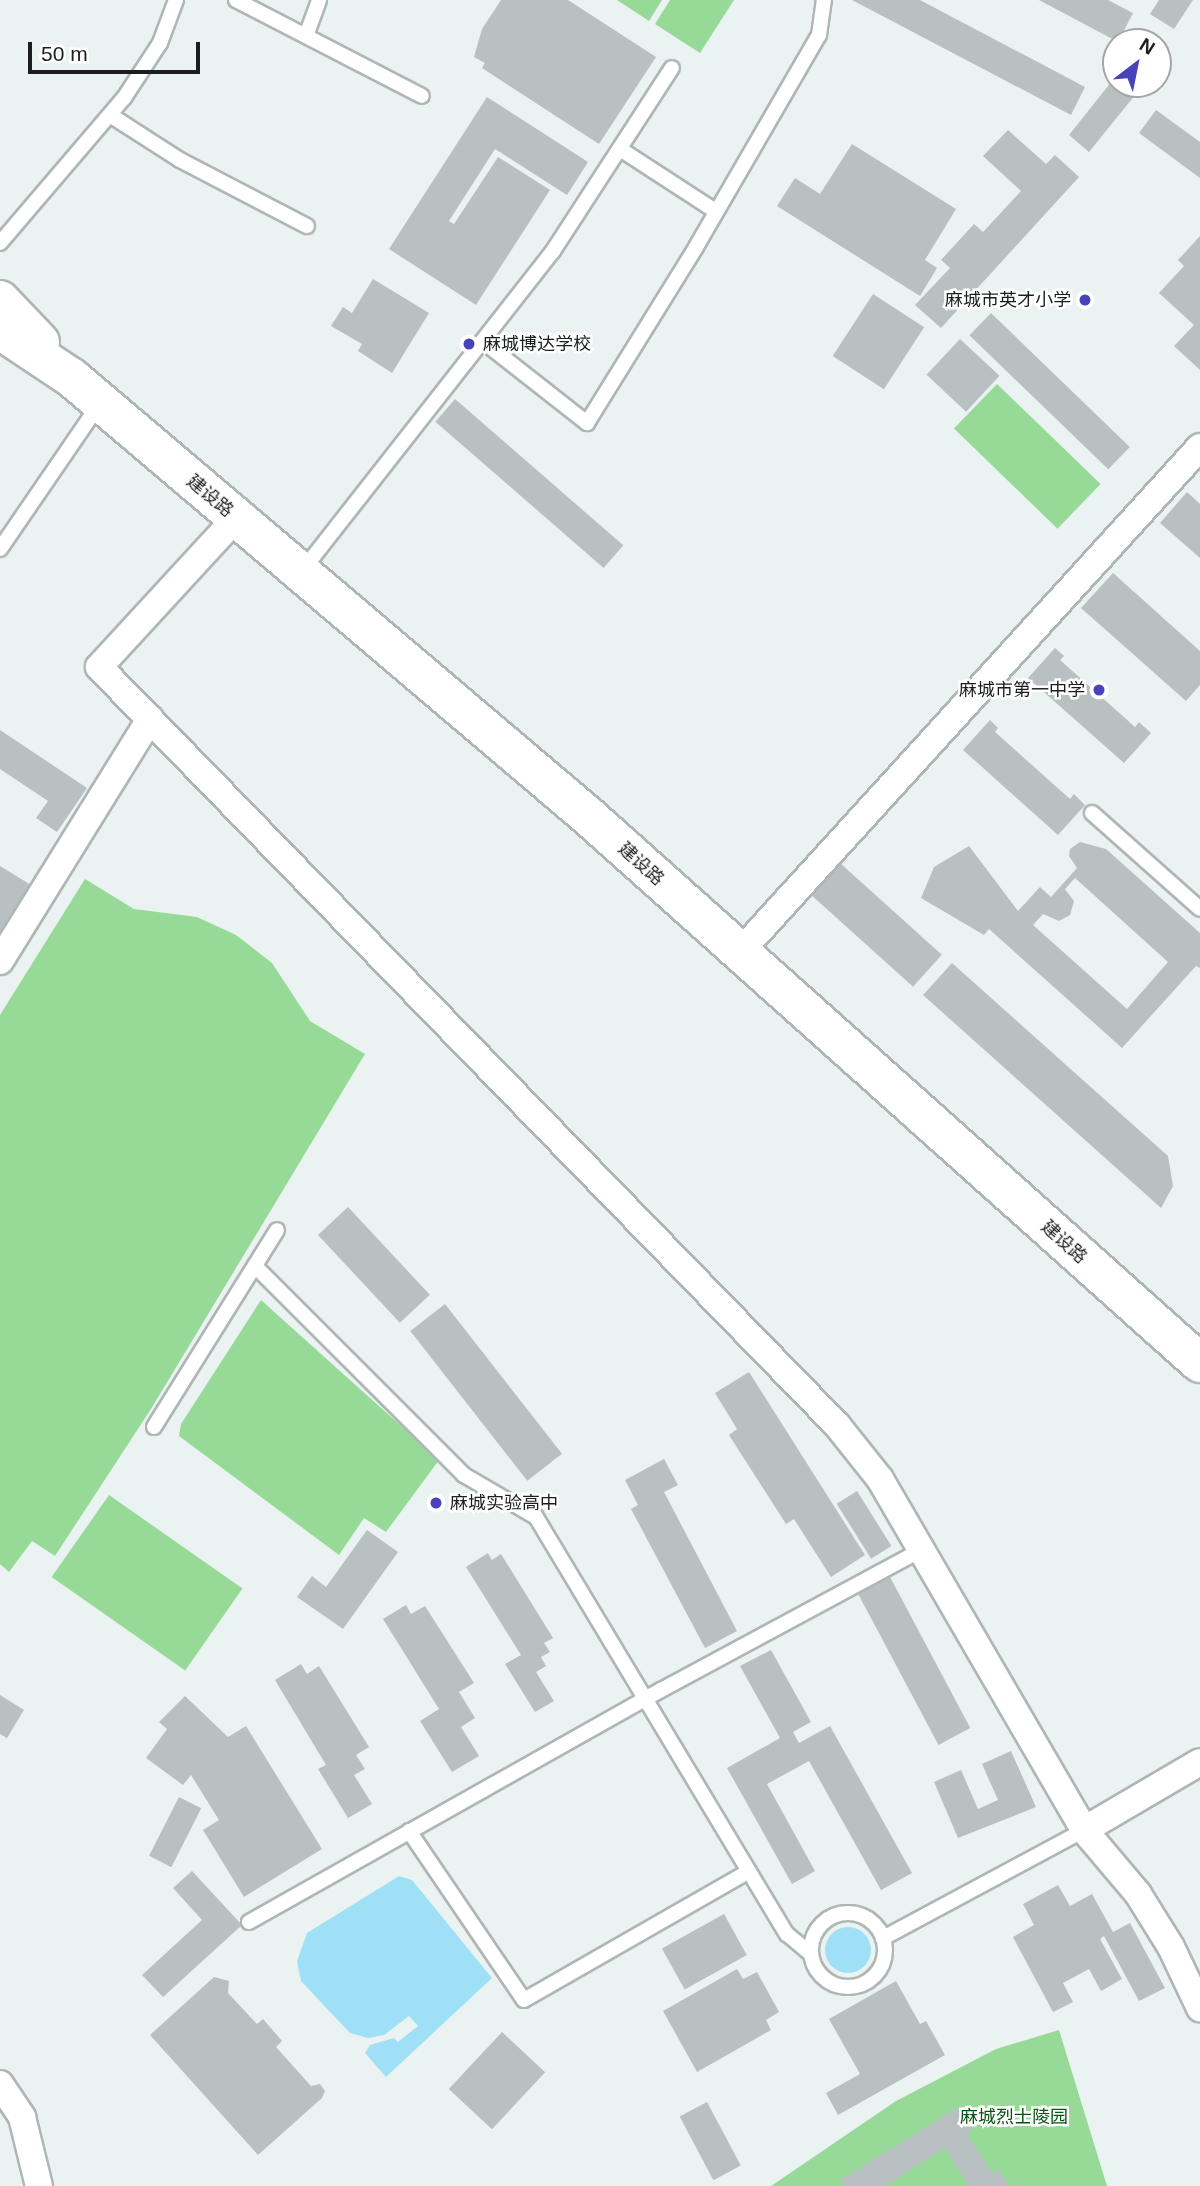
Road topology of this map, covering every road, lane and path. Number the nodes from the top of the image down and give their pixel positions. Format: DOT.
graph roads {
  1 [pos="176,0"];
  2 [pos="236,0"];
  3 [pos="319,0"];
  4 [pos="824,0"];
  5 [pos="306,36"];
  6 [pos="672,68"];
  7 [pos="422,96"];
  8 [pos="110,115"];
  9 [pos="620,149"];
  10 [pos="714,210"];
  11 [pos="307,226"];
  12 [pos="0,243"];
  13 [pos="0,300"];
  14 [pos="0,330"];
  15 [pos="485,343"];
  16 [pos="72,378"];
  17 [pos="100,402"];
  18 [pos="1200,447"];
  19 [pos="236,518"];
  20 [pos="0,549"];
  21 [pos="300,572"];
  22 [pos="150,719"];
  23 [pos="1093,813"];
  24 [pos="1200,909"];
  25 [pos="740,952"];
  26 [pos="0,961"];
  27 [pos="277,1230"];
  28 [pos="255,1266"];
  29 [pos="1200,1363"];
  30 [pos="154,1427"];
  31 [pos="921,1550"];
  32 [pos="645,1699"];
  33 [pos="1200,1762"];
  34 [pos="1084,1830"];
  35 [pos="409,1831"];
  36 [pos="749,1871"];
  37 [pos="249,1922"];
  38 [pos="883,1938"];
  39 [pos="811,1954"];
  40 [pos="1200,2008"];
  41 [pos="0,2084"];
  42 [pos="40,2186"];
  1 -- 8 [label="lane"];
  2 -- 5 [label="lane"];
  3 -- 5 [label="lane"];
  4 -- 10 [label="lane"];
  5 -- 7 [label="lane"];
  6 -- 9 [label="lane"];
  8 -- 11 [label="lane"];
  8 -- 12 [label="lane"];
  9 -- 10 [label="lane"];
  9 -- 15 [label="lane"];
  10 -- 15 [label="lane"];
  13 -- 16 [label="street, 建设路"];
  14 -- 16 [label="street, 建设路"];
  15 -- 21 [label="lane"];
  16 -- 17 [label="street, 建设路"];
  17 -- 19 [label="street, 建设路"];
  17 -- 20 [label="lane"];
  18 -- 25 [label="street"];
  19 -- 21 [label="street, 建设路"];
  19 -- 22 [label="street"];
  21 -- 25 [label="street, 建设路"];
  22 -- 26 [label="street"];
  22 -- 31 [label="street"];
  23 -- 24 [label="lane"];
  25 -- 29 [label="street, 建设路"];
  27 -- 28 [label="lane"];
  28 -- 30 [label="lane"];
  28 -- 32 [label="lane"];
  31 -- 32 [label="lane"];
  31 -- 34 [label="street"];
  32 -- 35 [label="lane"];
  32 -- 36 [label="lane"];
  33 -- 34 [label="street"];
  34 -- 38 [label="lane"];
  34 -- 40 [label="street"];
  35 -- 36 [label="lane"];
  35 -- 37 [label="lane"];
  36 -- 39 [label="lane"];
  38 -- 39 [label="lane"];
  38 -- 39 [label="lane"];
  41 -- 42 [label="street"];
}
